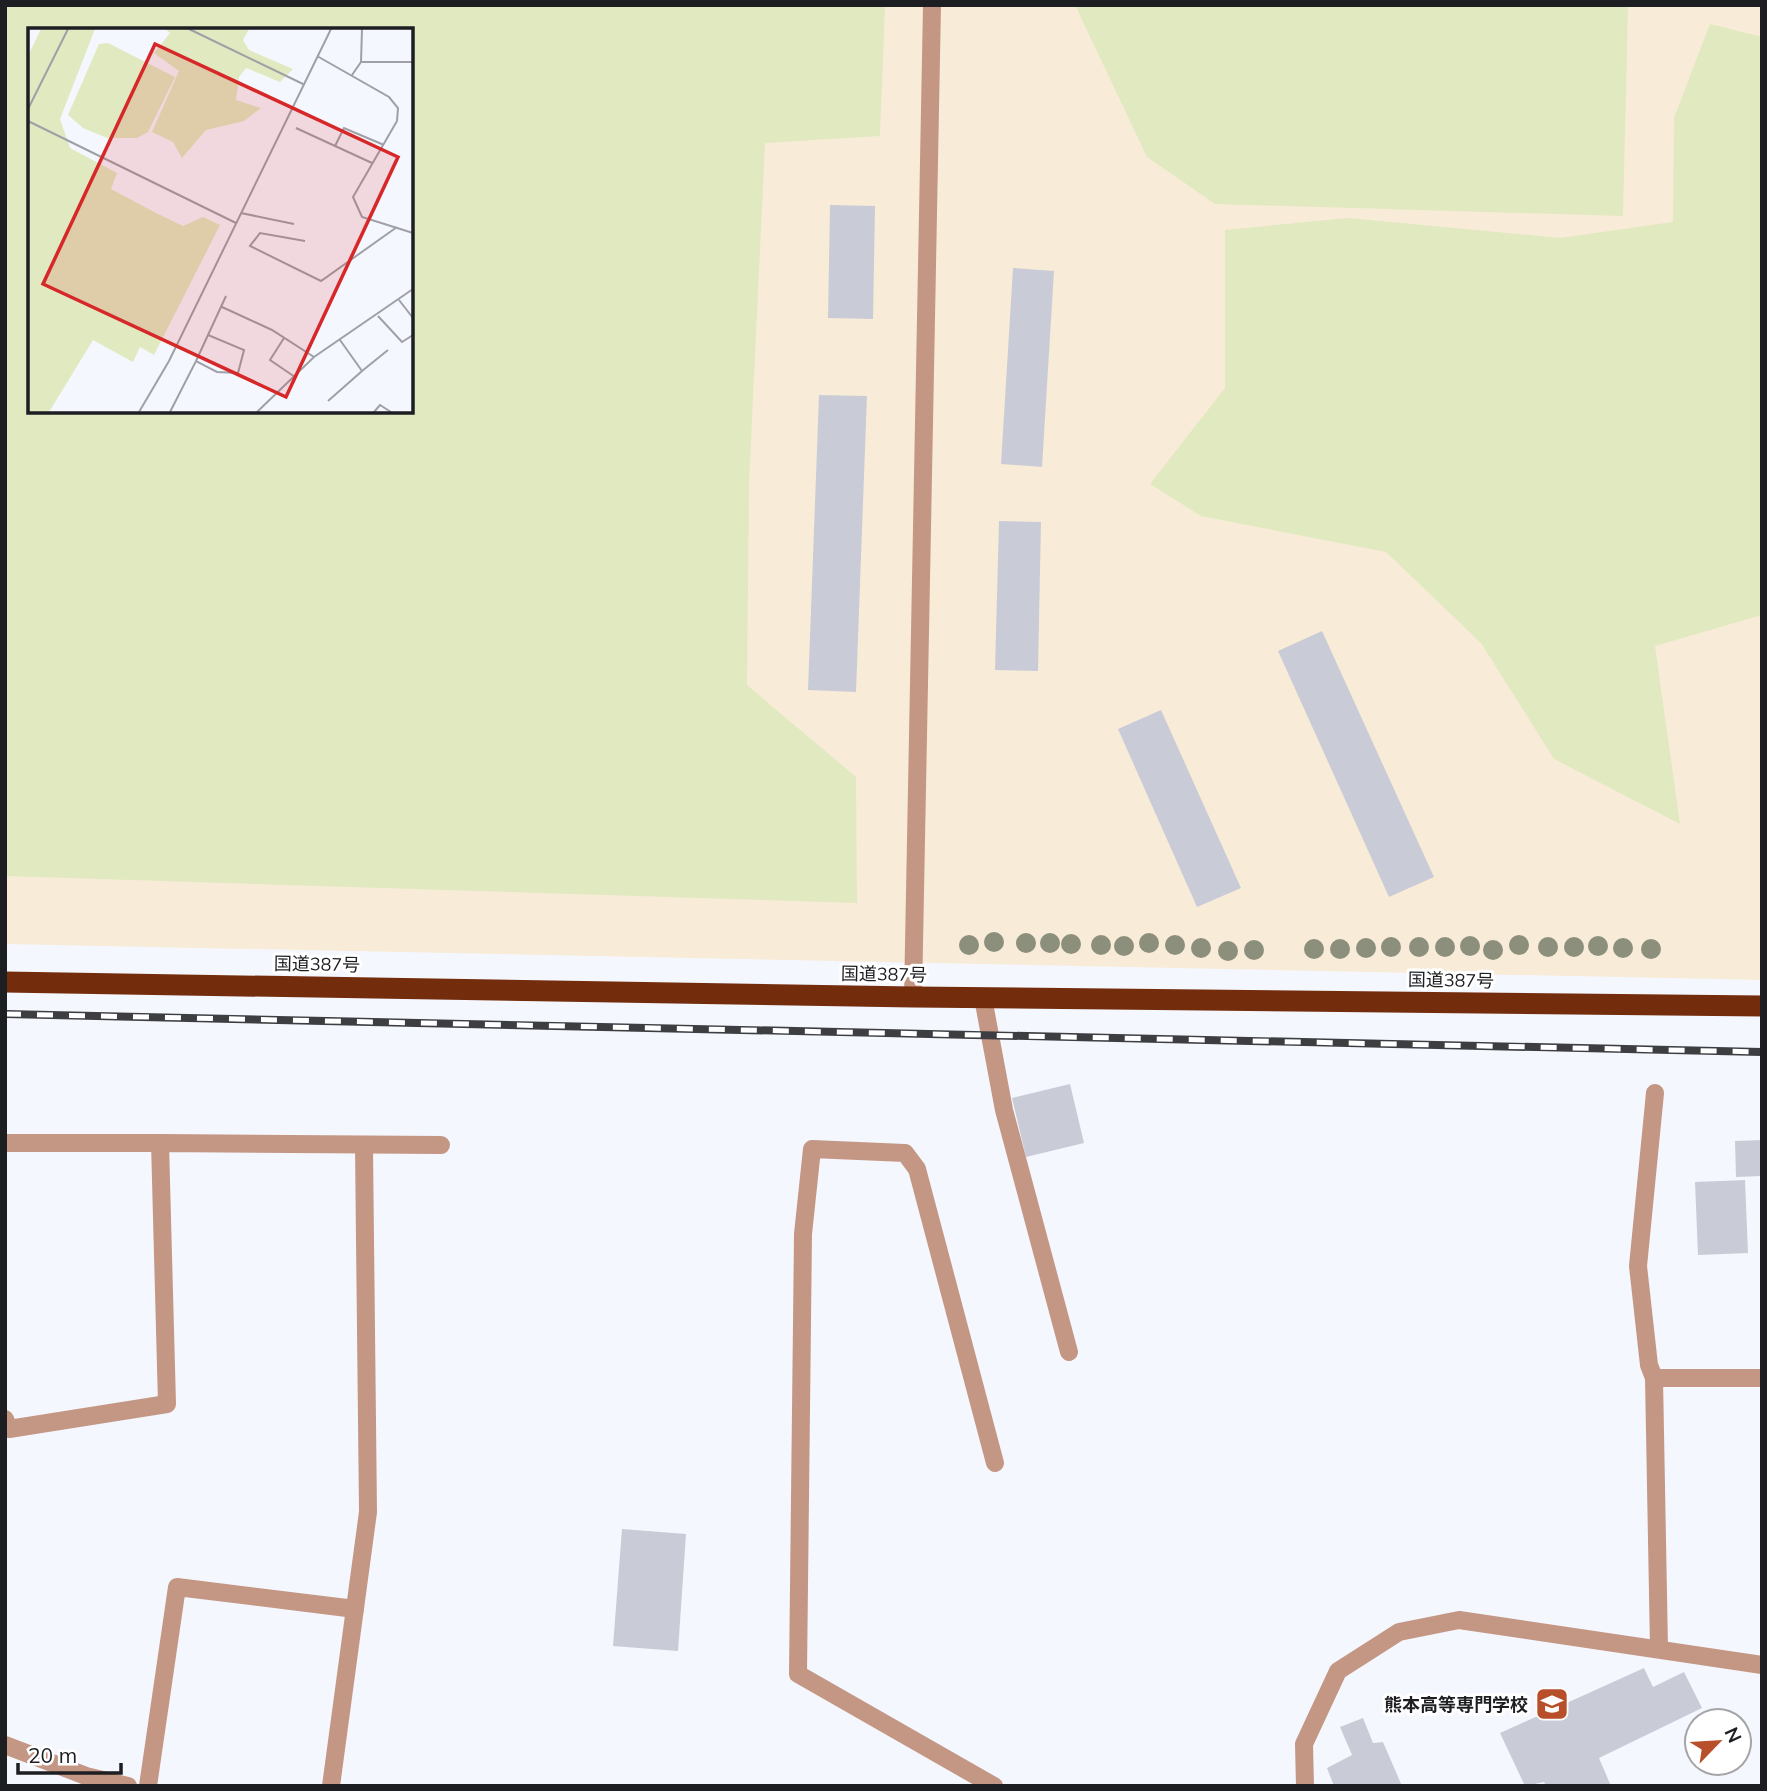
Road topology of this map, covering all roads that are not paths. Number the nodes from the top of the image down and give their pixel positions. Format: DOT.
graph roads {
  1 [pos="932,5"];
  2 [pos="5,982"];
  3 [pos="913,997"];
  4 [pos="983,998"];
  5 [pos="1762,1006"];
  6 [pos="1655,1093"];
  7 [pos="5,1143"];
  8 [pos="160,1143"];
  9 [pos="441,1145"];
  10 [pos="364,1147"];
  11 [pos="1069,1352"];
  12 [pos="1654,1378"];
  13 [pos="1762,1378"];
  14 [pos="5,1419"];
  15 [pos="995,1463"];
  16 [pos="355,1609"];
  17 [pos="1659,1648"];
  18 [pos="1762,1665"];
  19 [pos="5,1745"];
  20 [pos="128,1786"];
  21 [pos="148,1786"];
  22 [pos="331,1786"];
  23 [pos="994,1786"];
  24 [pos="1305,1786"];
  1 -- 3 [label="street"];
  2 -- 3 [label="highway, 国道387号"];
  3 -- 4 [label="highway, 国道387号"];
  4 -- 5 [label="highway, 国道387号"];
  4 -- 11 [label="street"];
  6 -- 12 [label="street"];
  7 -- 8 [label="street"];
  8 -- 10 [label="street"];
  8 -- 14 [label="street"];
  9 -- 10 [label="street"];
  10 -- 16 [label="street"];
  12 -- 13 [label="street"];
  12 -- 17 [label="street"];
  15 -- 23 [label="street"];
  16 -- 21 [label="street"];
  16 -- 22 [label="street"];
  17 -- 18 [label="street"];
  17 -- 24 [label="street"];
  19 -- 20 [label="street"];
}
